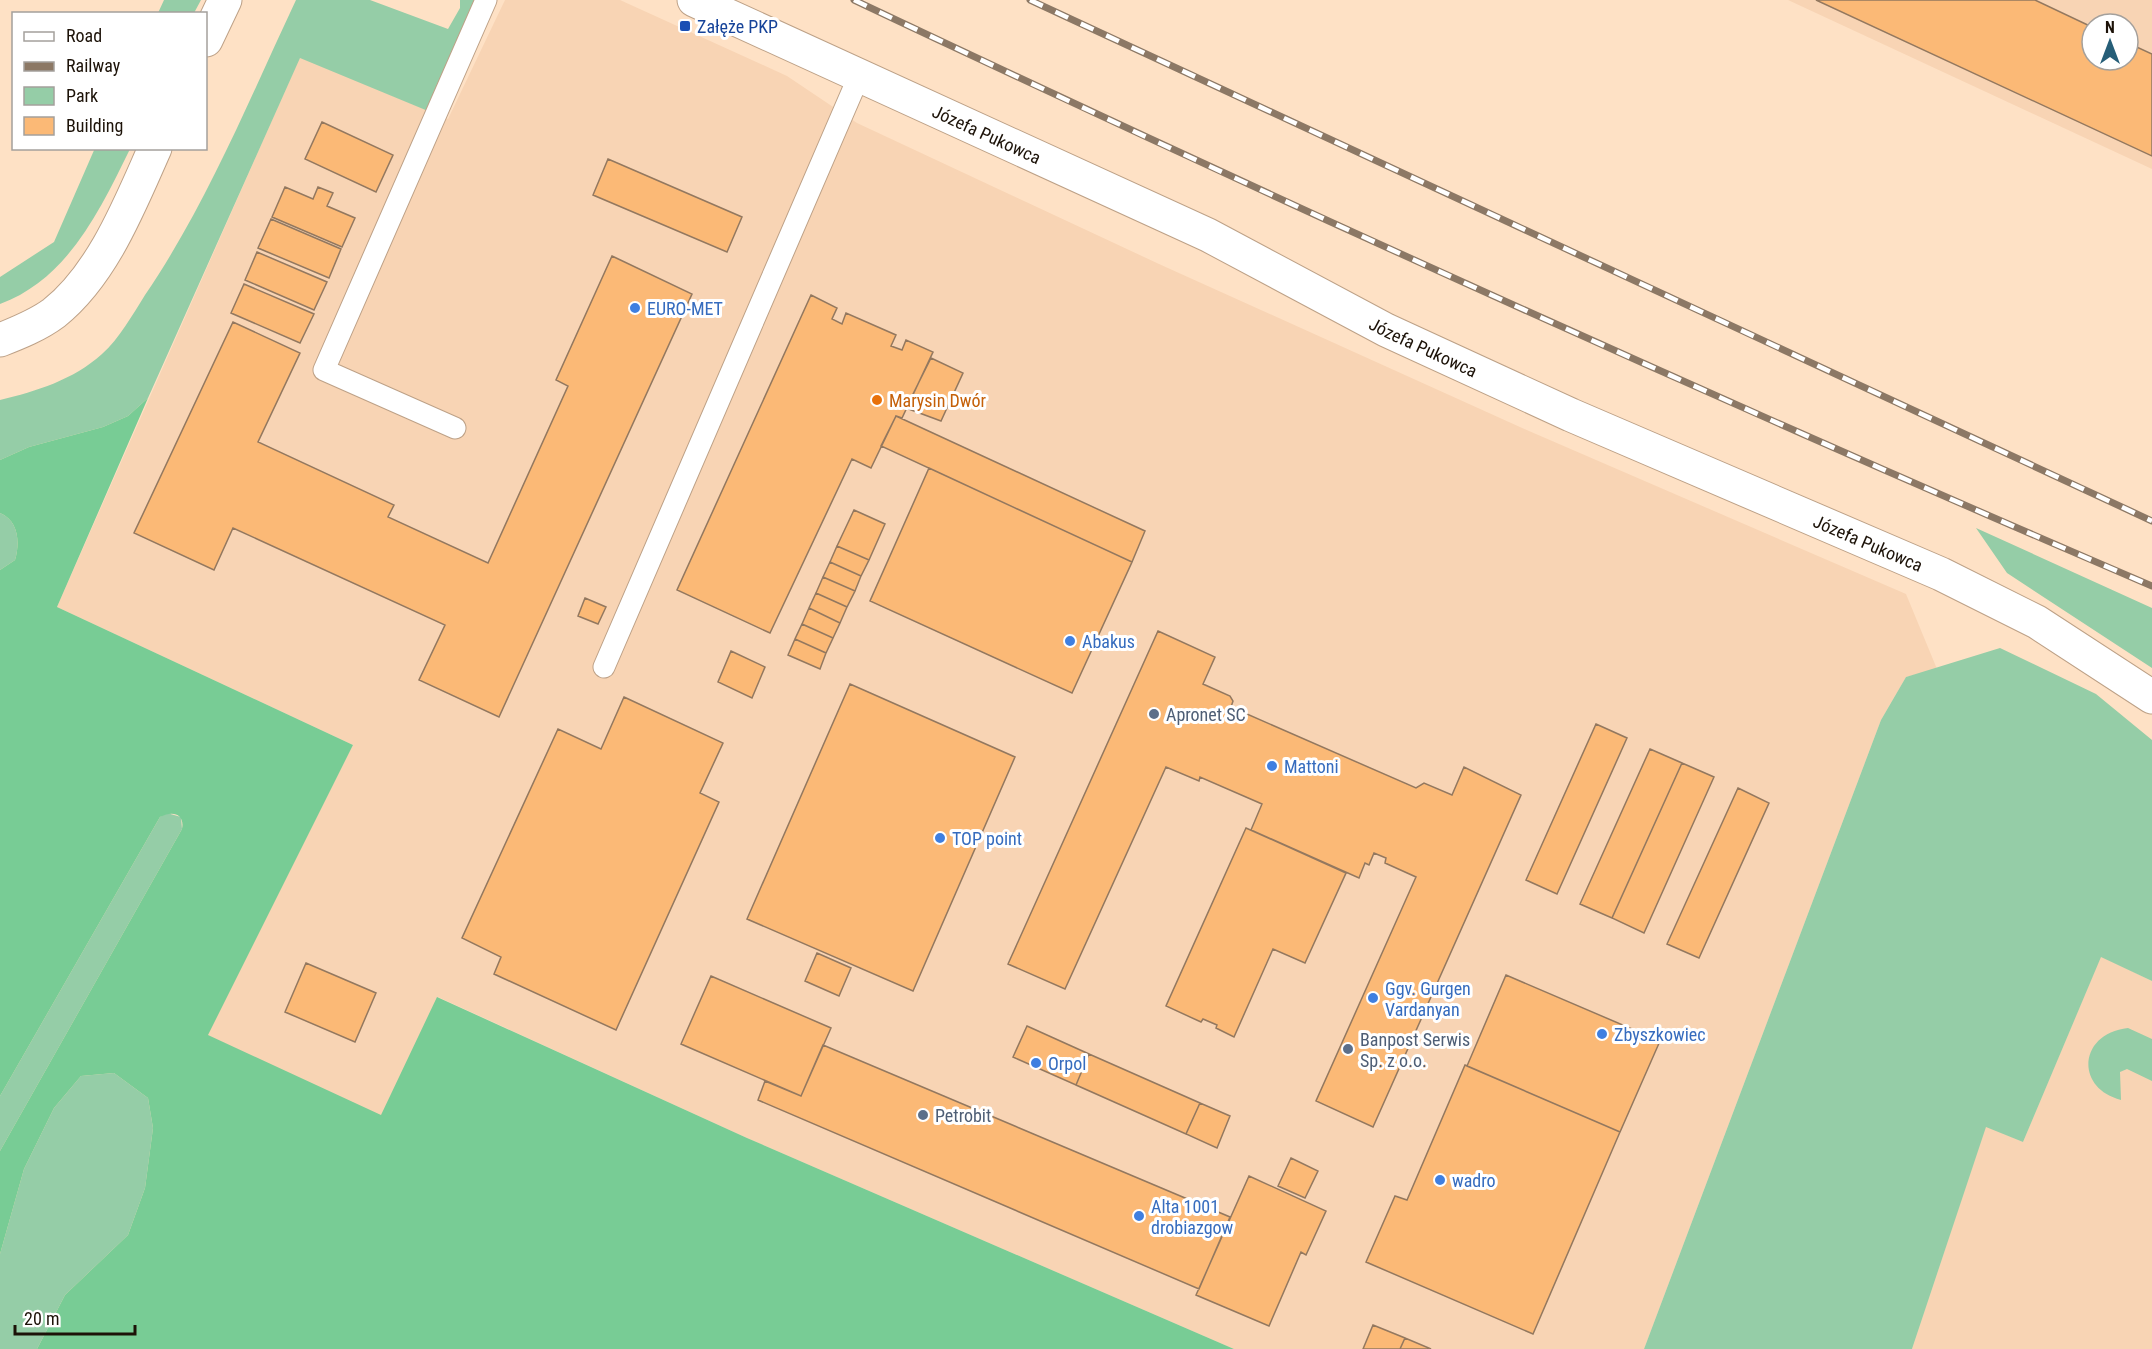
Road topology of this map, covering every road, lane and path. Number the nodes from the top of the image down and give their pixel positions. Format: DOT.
graph roads {
  1 [pos="225,0"];
  2 [pos="486,0"];
  3 [pos="694,0"];
  4 [pos="207,38"];
  5 [pos="859,76"];
  6 [pos="154,150"];
  7 [pos="0,340"];
  8 [pos="455,428"];
  9 [pos="604,667"];
  10 [pos="2152,697"];
  1 -- 4 [label="street"];
  2 -- 8 [label="lane"];
  3 -- 5 [label="street, Józefa Pukowca"];
  5 -- 9 [label="lane"];
  5 -- 10 [label="street, Józefa Pukowca"];
  6 -- 7 [label="street"];
}
